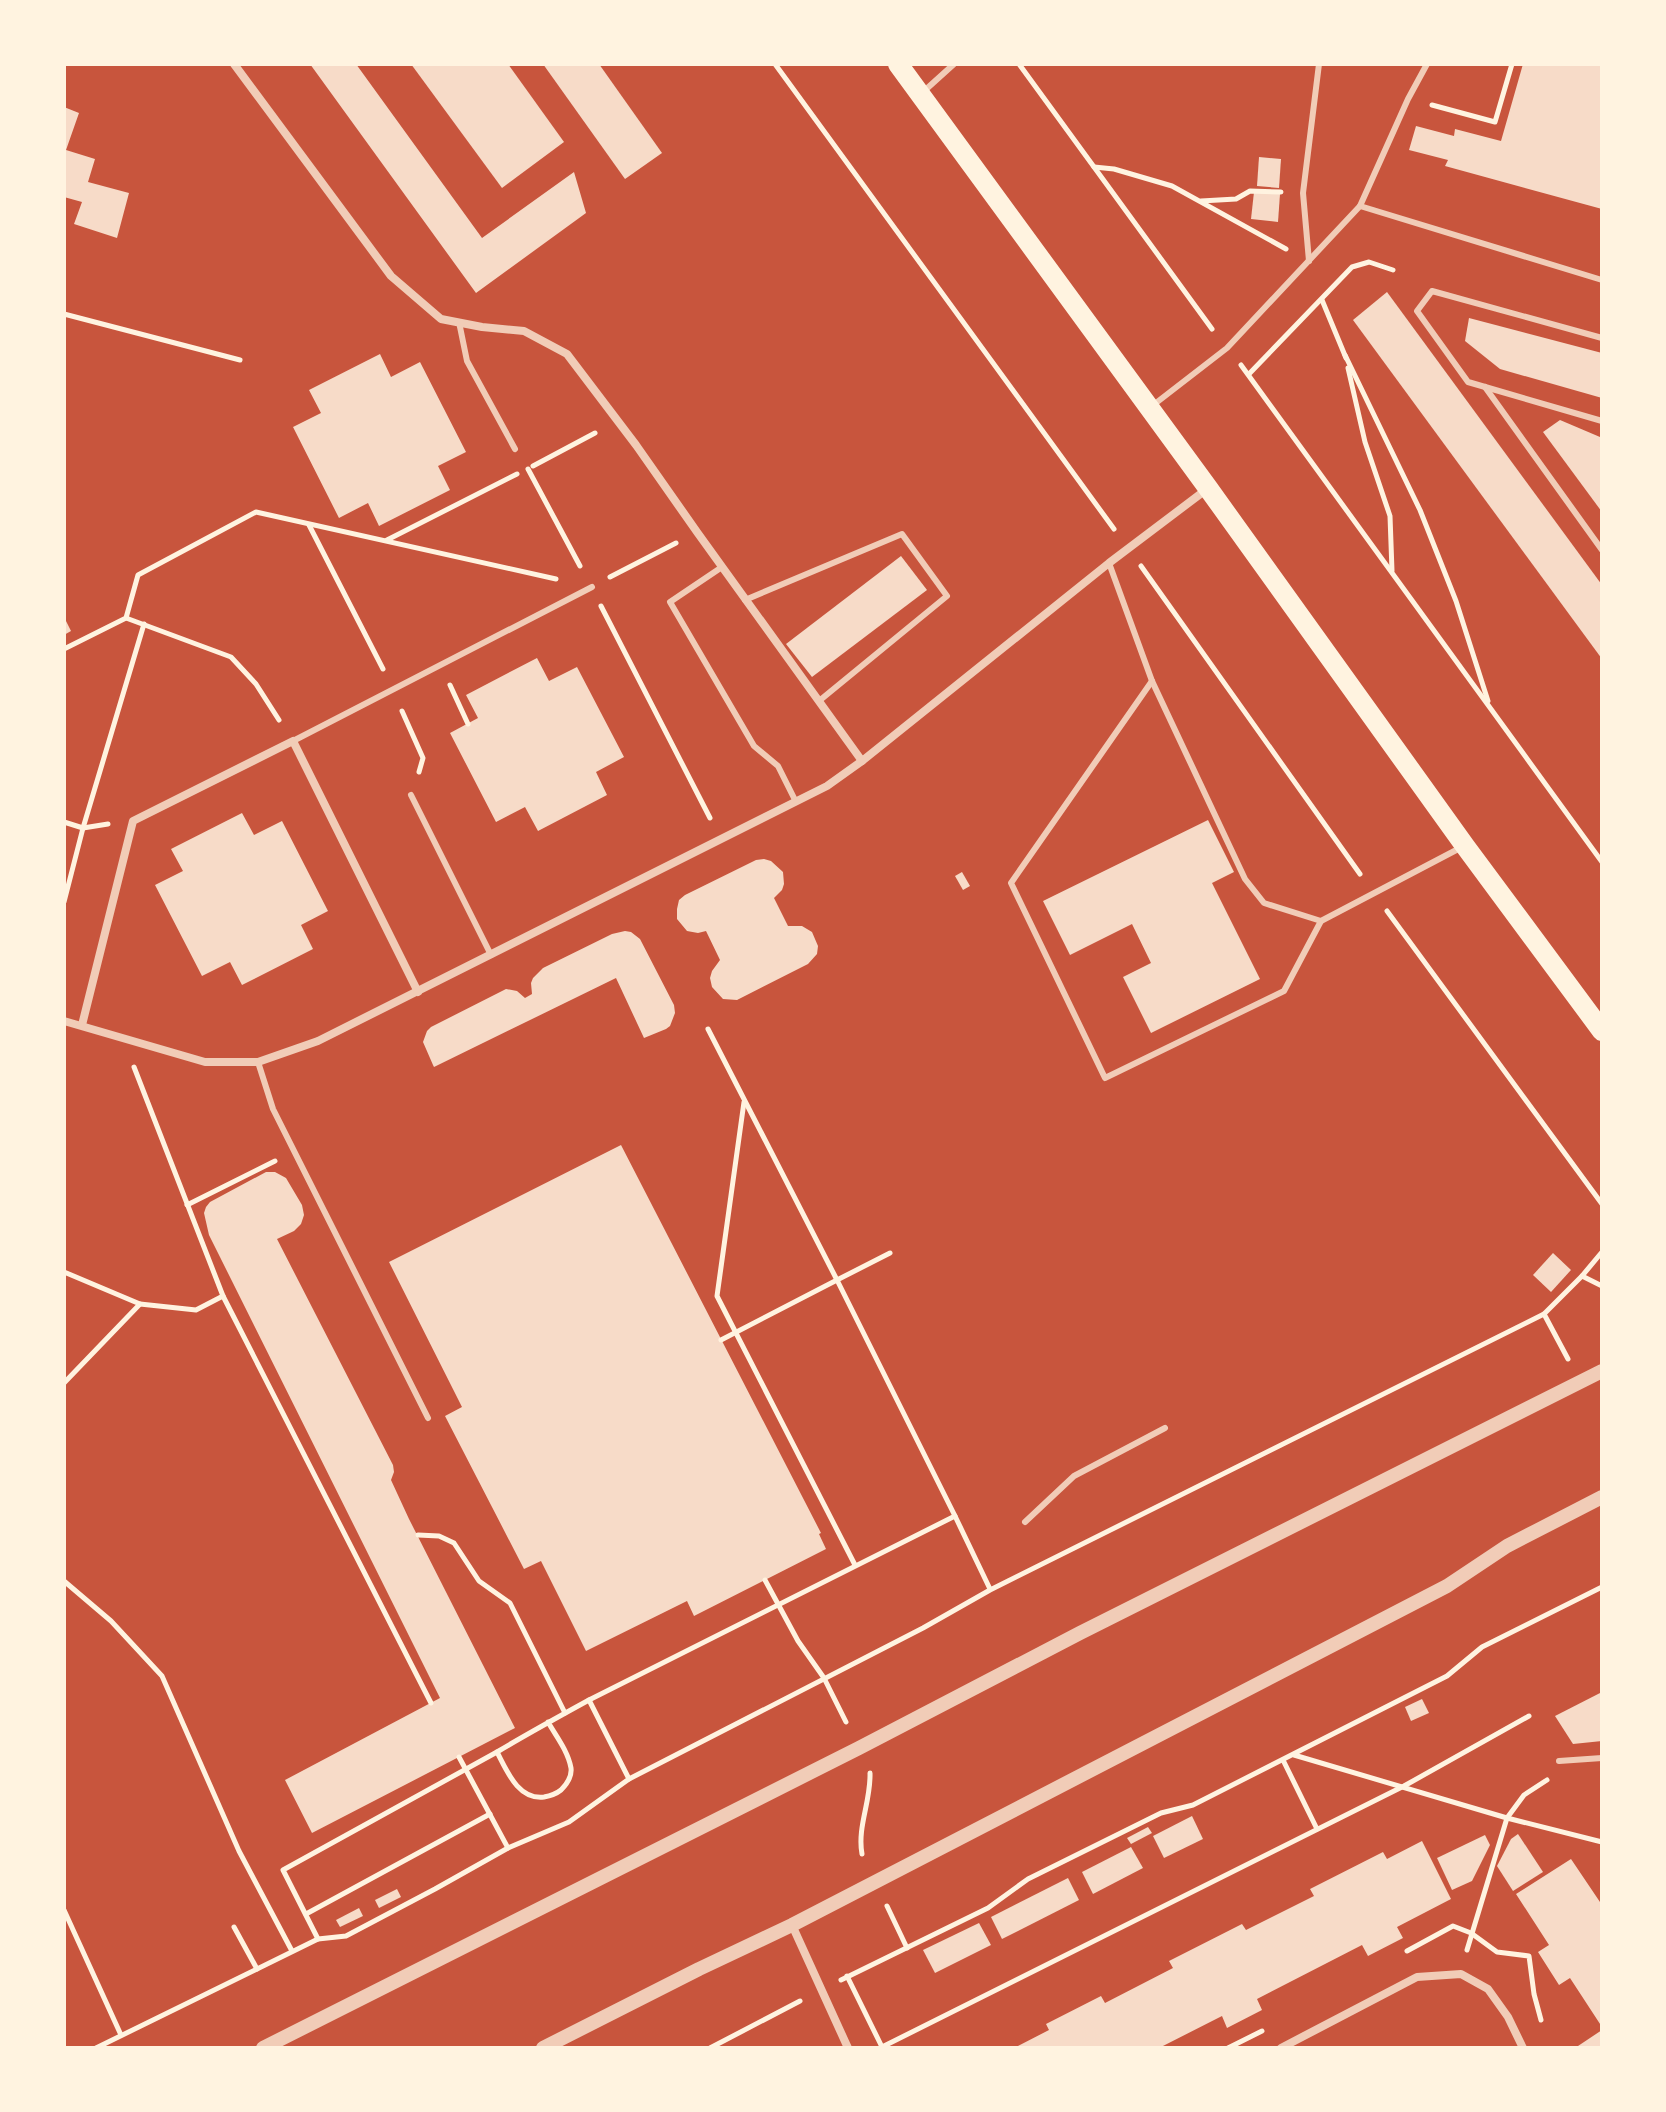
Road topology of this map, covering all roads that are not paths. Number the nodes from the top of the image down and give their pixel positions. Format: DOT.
graph roads {
  1 [pos="234,64"];
  2 [pos="898,64"];
  3 [pos="954,64"];
  4 [pos="1319,64"];
  5 [pos="1427,64"];
  6 [pos="920,95"];
  7 [pos="1360,206"];
  8 [pos="1309,261"];
  9 [pos="1602,280"];
  10 [pos="459,322"];
  11 [pos="1602,338"];
  12 [pos="1484,386"];
  13 [pos="1149,408"];
  14 [pos="1602,421"];
  15 [pos="515,449"];
  16 [pos="1208,488"];
  17 [pos="1602,550"];
  18 [pos="1109,563"];
  19 [pos="722,567"];
  20 [pos="592,587"];
  21 [pos="745,600"];
  22 [pos="1152,681"];
  23 [pos="819,701"];
  24 [pos="293,741"];
  25 [pos="862,761"];
  26 [pos="411,795"];
  27 [pos="796,802"];
  28 [pos="1465,846"];
  29 [pos="1321,921"];
  30 [pos="491,955"];
  31 [pos="418,992"];
  32 [pos="64,1021"];
  33 [pos="82,1025"];
  34 [pos="1602,1031"];
  35 [pos="258,1062"];
  36 [pos="1602,1371"];
  37 [pos="428,1418"];
  38 [pos="1165,1428"];
  39 [pos="1602,1497"];
  40 [pos="1025,1522"];
  41 [pos="1602,1758"];
  42 [pos="1559,1761"];
  43 [pos="792,1925"];
  44 [pos="263,2048"];
  45 [pos="543,2048"];
  46 [pos="848,2048"];
  47 [pos="1281,2048"];
  48 [pos="1523,2048"];
  1 -- 10 [label="street"];
  2 -- 6 [label="main road"];
  3 -- 6 [label="lane"];
  4 -- 8 [label="lane"];
  5 -- 7 [label="lane"];
  6 -- 13 [label="main road"];
  7 -- 8 [label="lane"];
  7 -- 9 [label="lane"];
  8 -- 13 [label="lane"];
  10 -- 15 [label="lane"];
  10 -- 19 [label="street"];
  11 -- 12 [label="lane"];
  12 -- 14 [label="lane"];
  12 -- 17 [label="lane"];
  13 -- 16 [label="main road"];
  16 -- 18 [label="street"];
  16 -- 28 [label="main road"];
  18 -- 22 [label="lane"];
  18 -- 25 [label="street"];
  19 -- 21 [label="street"];
  19 -- 27 [label="lane"];
  20 -- 24 [label="lane"];
  21 -- 23 [label="street"];
  21 -- 23 [label="lane"];
  22 -- 29 [label="lane"];
  22 -- 29 [label="lane"];
  23 -- 25 [label="street"];
  24 -- 31 [label="street"];
  24 -- 33 [label="street"];
  25 -- 27 [label="street"];
  26 -- 30 [label="lane"];
  27 -- 30 [label="street"];
  28 -- 29 [label="lane"];
  28 -- 34 [label="main road"];
  30 -- 31 [label="street"];
  31 -- 35 [label="street"];
  32 -- 33 [label="street"];
  33 -- 35 [label="street"];
  35 -- 37 [label="lane"];
  36 -- 44 [label="street"];
  38 -- 40 [label="lane"];
  39 -- 43 [label="street"];
  41 -- 42 [label="lane"];
  43 -- 45 [label="street"];
  43 -- 46 [label="street"];
  47 -- 48 [label="street"];
}
